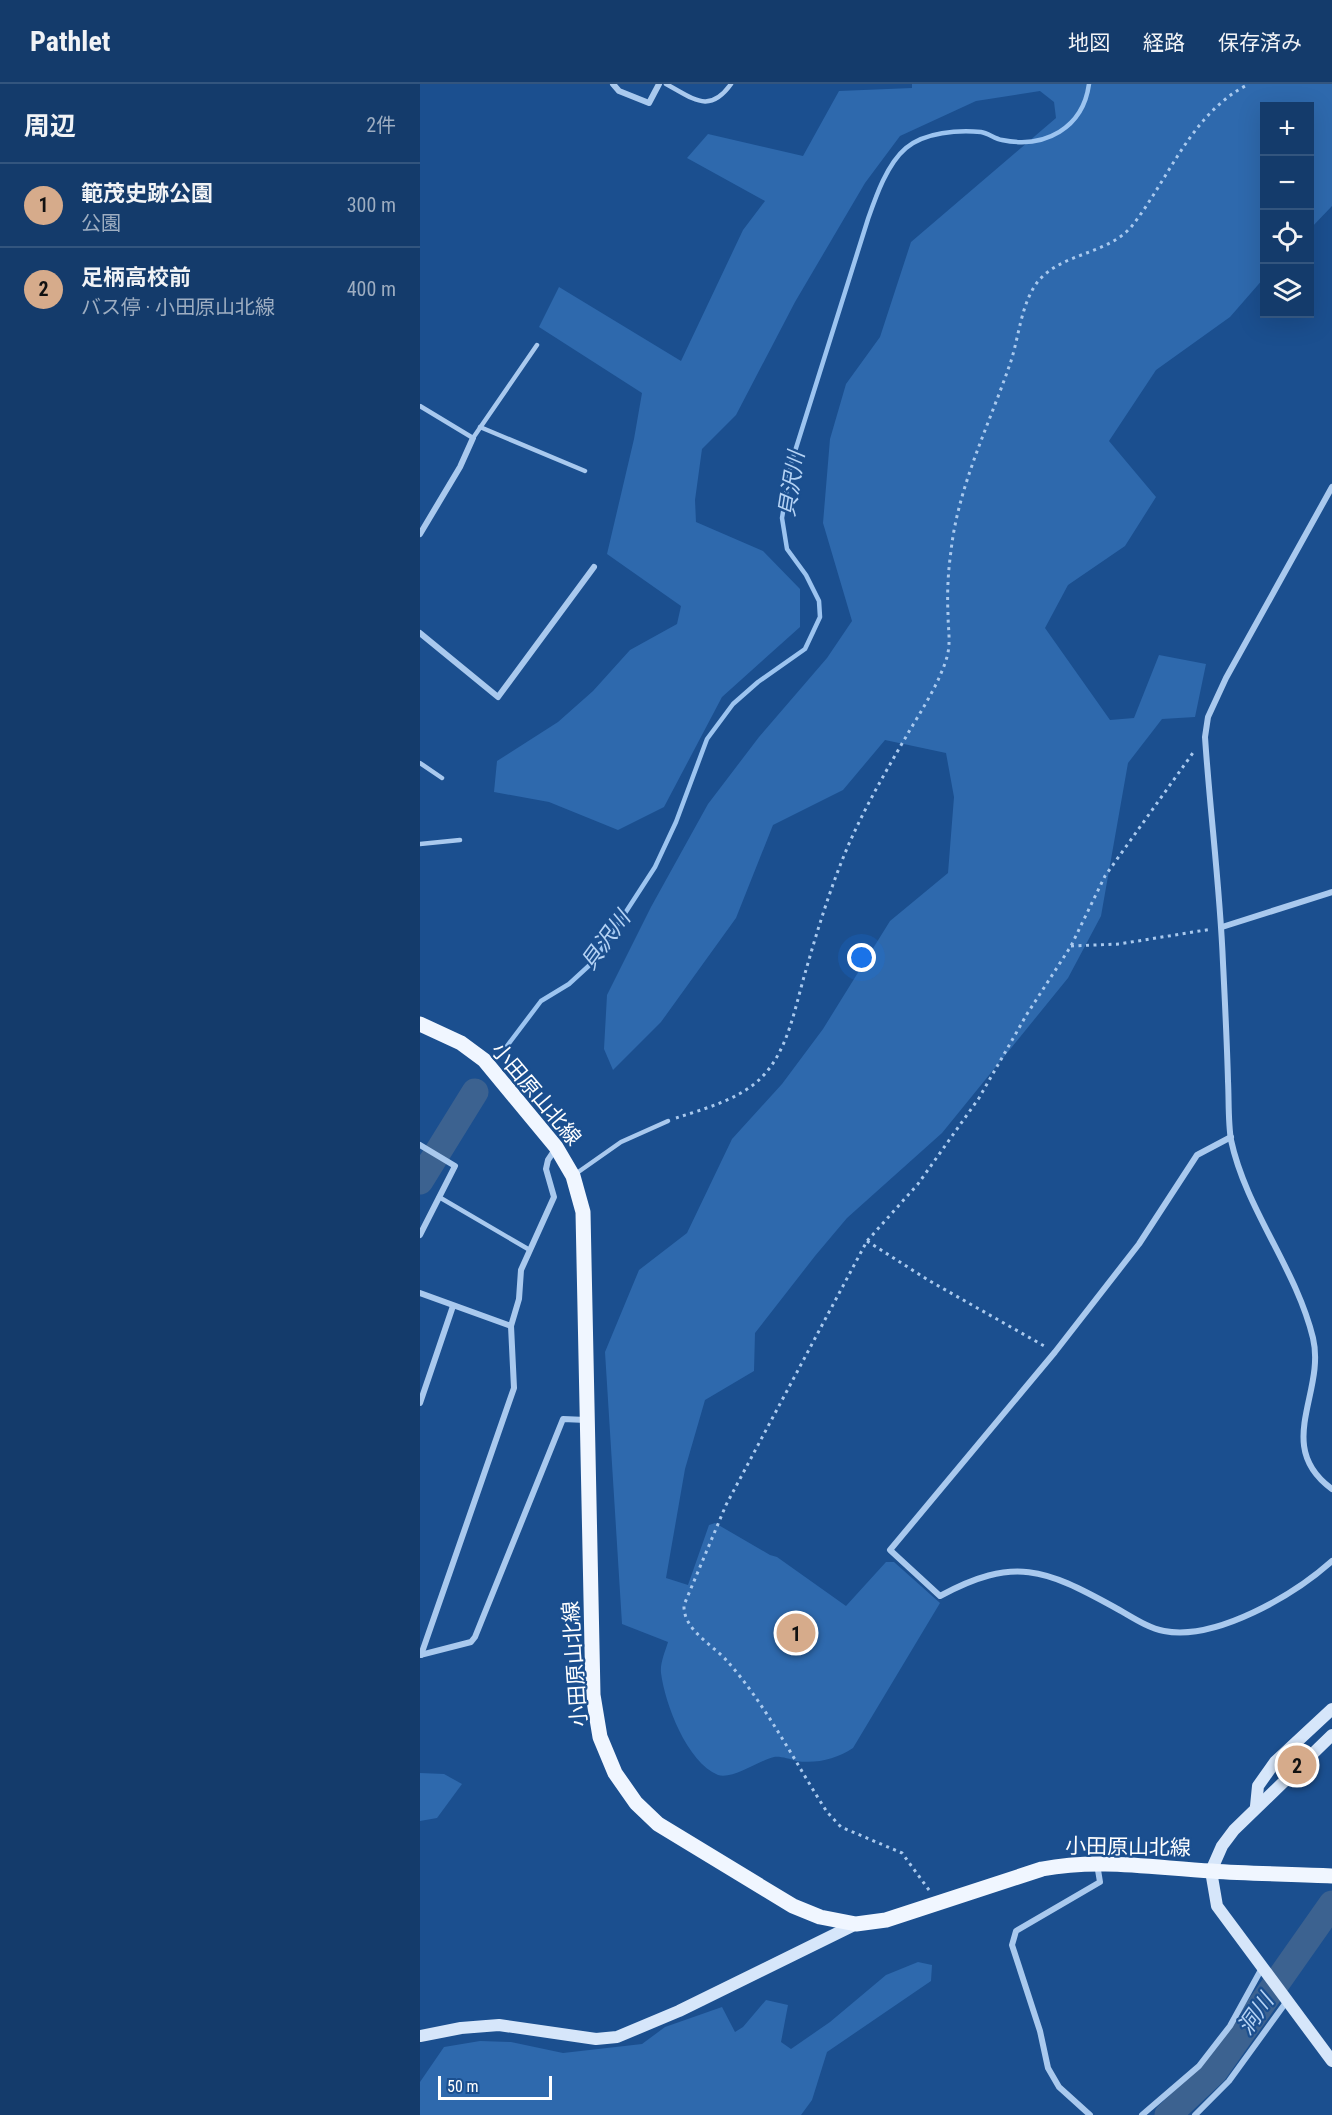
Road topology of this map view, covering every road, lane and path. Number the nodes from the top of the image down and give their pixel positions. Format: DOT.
graph roads {
  1 [pos="613,84"];
  2 [pos="659,84"];
  3 [pos="666,84"];
  4 [pos="731,84"];
  5 [pos="1249,84"];
  6 [pos="537,345"];
  7 [pos="420,406"];
  8 [pos="480,427"];
  9 [pos="473,438"];
  10 [pos="585,471"];
  11 [pos="1332,487"];
  12 [pos="420,534"];
  13 [pos="594,567"];
  14 [pos="420,633"];
  15 [pos="1205,737"];
  16 [pos="420,763"];
  17 [pos="442,778"];
  18 [pos="459,840"];
  19 [pos="420,844"];
  20 [pos="1332,892"];
  21 [pos="1222,927"];
  22 [pos="1071,946"];
  23 [pos="420,1024"];
  24 [pos="668,1121"];
  25 [pos="1231,1137"];
  26 [pos="420,1145"];
  27 [pos="556,1147"];
  28 [pos="573,1176"];
  29 [pos="439,1197"];
  30 [pos="420,1235"];
  31 [pos="867,1241"];
  32 [pos="528,1249"];
  33 [pos="420,1293"];
  34 [pos="453,1306"];
  35 [pos="511,1326"];
  36 [pos="1054,1352"];
  37 [pos="420,1403"];
  38 [pos="587,1420"];
  39 [pos="1332,1489"];
  40 [pos="1332,1561"];
  41 [pos="420,1655"];
  42 [pos="1332,1709"];
  43 [pos="1332,1735"];
  44 [pos="1256,1806"];
  45 [pos="1097,1863"];
  46 [pos="1210,1871"];
  47 [pos="1332,1876"];
  48 [pos="940,1903"];
  49 [pos="856,1924"];
  50 [pos="1262,1968"];
  51 [pos="1287,2001"];
  52 [pos="420,2036"];
  53 [pos="1332,2061"];
  54 [pos="1090,2115"];
  55 [pos="1142,2115"];
  56 [pos="1195,2115"];
  1 -- 2 [label="street"];
  3 -- 4 [label="lane"];
  5 -- 24 [label="path"];
  6 -- 8 [label="lane"];
  7 -- 9 [label="lane"];
  8 -- 9 [label="lane"];
  8 -- 10 [label="lane"];
  9 -- 12 [label="street"];
  11 -- 15 [label="street"];
  13 -- 14 [label="street"];
  15 -- 21 [label="street"];
  15 -- 22 [label="path"];
  16 -- 17 [label="lane"];
  18 -- 19 [label="lane"];
  20 -- 21 [label="street"];
  21 -- 22 [label="path"];
  21 -- 25 [label="street"];
  22 -- 31 [label="path"];
  23 -- 27 [label="main road, 小田原山北線"];
  24 -- 28 [label="lane"];
  25 -- 36 [label="street"];
  25 -- 39 [label="street"];
  26 -- 29 [label="street"];
  27 -- 28 [label="main road, 小田原山北線"];
  27 -- 32 [label="street"];
  28 -- 38 [label="main road, 小田原山北線"];
  29 -- 30 [label="street"];
  29 -- 32 [label="lane"];
  31 -- 36 [label="path"];
  31 -- 48 [label="path"];
  32 -- 35 [label="street"];
  33 -- 34 [label="street"];
  34 -- 35 [label="street"];
  34 -- 37 [label="street"];
  35 -- 41 [label="street"];
  36 -- 40 [label="street"];
  38 -- 41 [label="street"];
  38 -- 49 [label="main road, 小田原山北線"];
  42 -- 44 [label="street"];
  43 -- 44 [label="street"];
  44 -- 46 [label="street"];
  45 -- 46 [label="main road, 小田原山北線"];
  45 -- 48 [label="main road, 小田原山北線"];
  45 -- 54 [label="street"];
  46 -- 47 [label="main road, 小田原山北線"];
  46 -- 50 [label="street"];
  48 -- 49 [label="main road, 小田原山北線"];
  49 -- 52 [label="street"];
  50 -- 51 [label="street"];
  50 -- 55 [label="street"];
  51 -- 53 [label="street"];
  51 -- 56 [label="street"];
}
